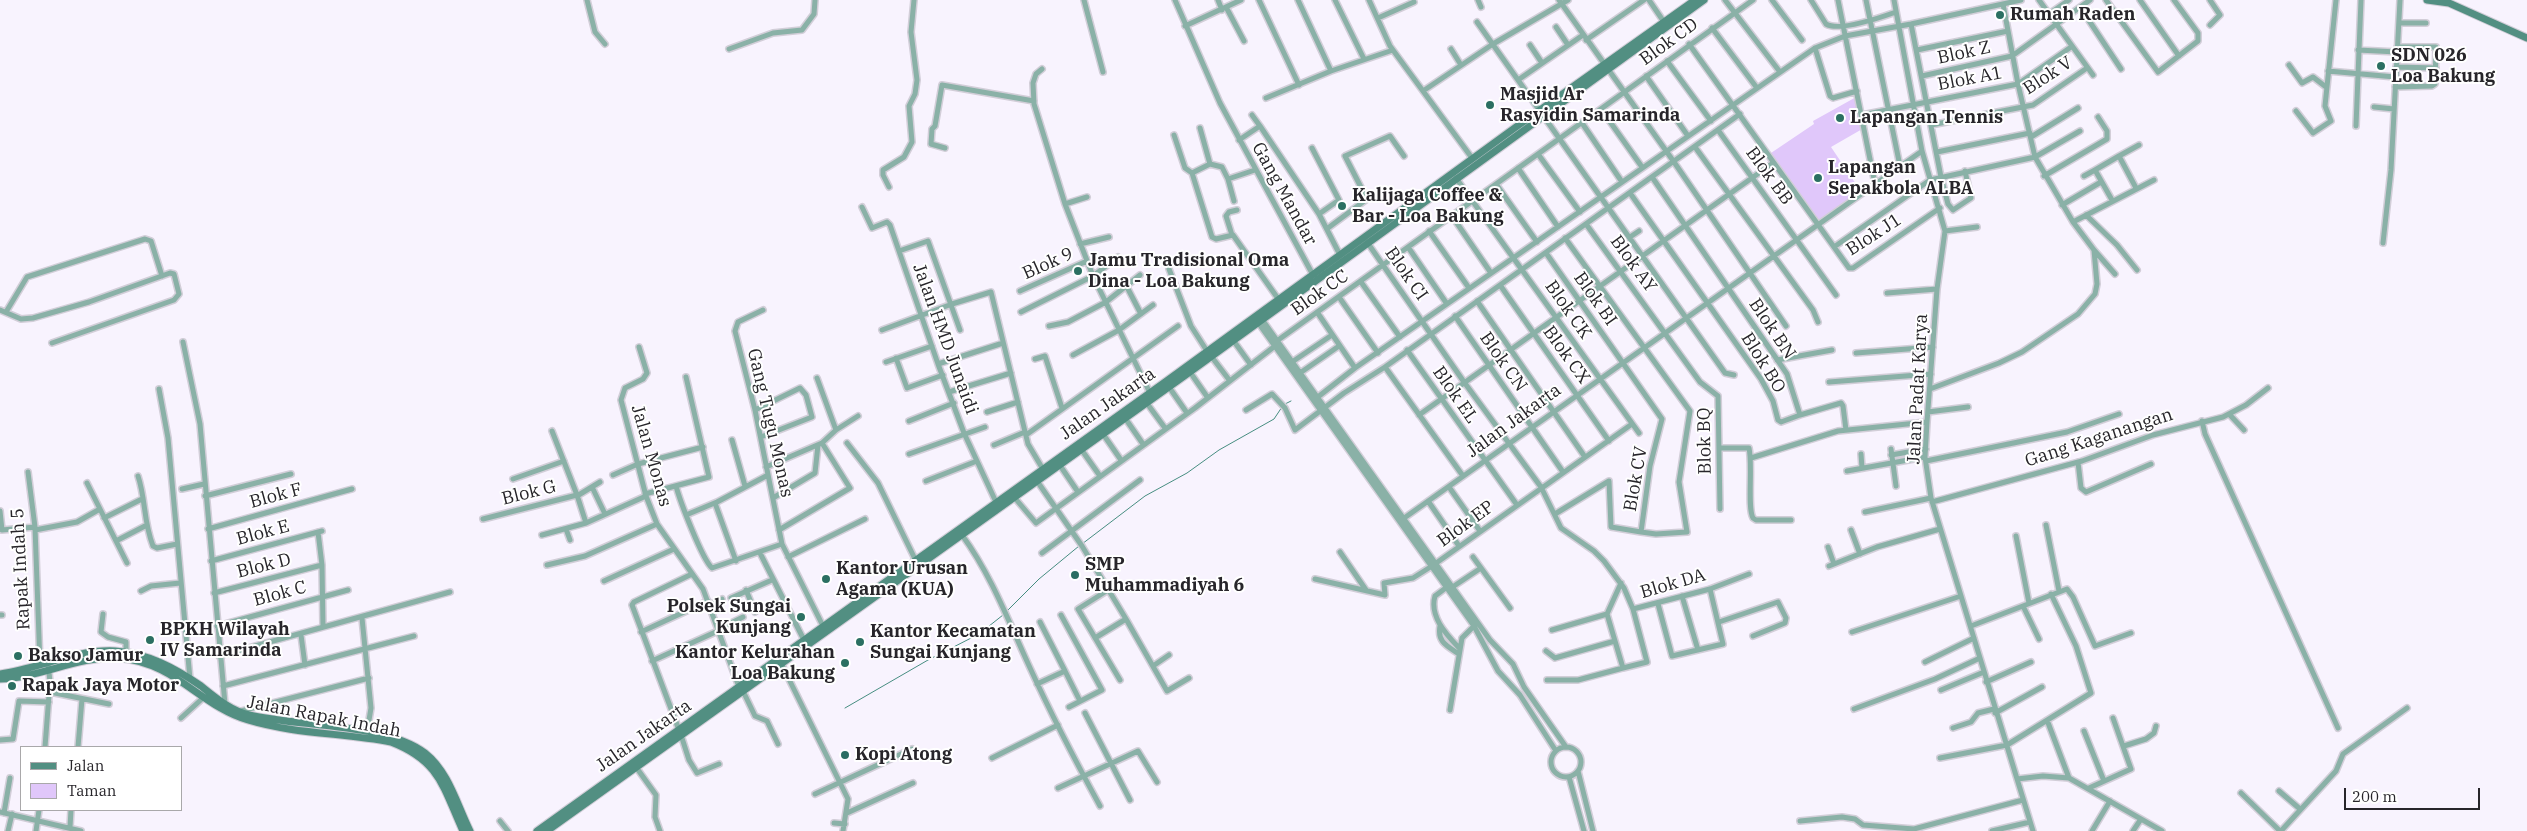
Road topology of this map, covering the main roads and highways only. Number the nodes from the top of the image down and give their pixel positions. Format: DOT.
graph roads {
  1 [pos="1695,0"];
  2 [pos="1704,0"];
  3 [pos="2427,0"];
  4 [pos="2449,2"];
  5 [pos="2527,38"];
  6 [pos="1605,67"];
  7 [pos="1540,114"];
  8 [pos="1455,176"];
  9 [pos="1366,240"];
  10 [pos="1258,318"];
  11 [pos="1209,354"];
  12 [pos="1044,471"];
  13 [pos="842,616"];
  14 [pos="137,658"];
  15 [pos="780,661"];
  16 [pos="49,666"];
  17 [pos="0,674"];
  18 [pos="0,679"];
  19 [pos="636,765"];
  20 [pos="463,831"];
  21 [pos="470,831"];
  22 [pos="537,831"];
  23 [pos="547,831"];
  1 -- 6 [label="main road, Jalan Jakarta"];
  2 -- 6 [label="main road, Jalan Jakarta"];
  3 -- 4 [label="main road"];
  4 -- 5 [label="main road"];
  6 -- 7 [label="main road, Jalan Jakarta"];
  7 -- 8 [label="main road, Jalan Jakarta"];
  7 -- 8 [label="main road, Jalan Jakarta"];
  8 -- 9 [label="main road, Jalan Jakarta"];
  9 -- 10 [label="main road, Jalan Jakarta"];
  9 -- 10 [label="main road, Jalan Jakarta"];
  10 -- 11 [label="main road, Jalan Jakarta"];
  10 -- 11 [label="main road, Jalan Jakarta"];
  11 -- 12 [label="main road, Jalan Jakarta"];
  11 -- 12 [label="main road, Jalan Jakarta"];
  12 -- 13 [label="main road, Jalan Jakarta"];
  12 -- 13 [label="main road, Jalan Jakarta"];
  13 -- 15 [label="main road, Jalan Jakarta"];
  13 -- 15 [label="main road, Jalan Jakarta"];
  14 -- 16 [label="main road, Jalan Rapak Indah"];
  14 -- 16 [label="main road, Jalan Rapak Indah"];
  14 -- 20 [label="main road, Jalan Rapak Indah"];
  14 -- 21 [label="main road, Jalan Rapak Indah"];
  15 -- 19 [label="main road, Jalan Jakarta"];
  16 -- 17 [label="main road, Jalan Rapak Indah"];
  16 -- 18 [label="main road, Jalan Rapak Indah"];
  19 -- 22 [label="main road, Jalan Jakarta"];
  19 -- 23 [label="main road, Jalan Jakarta"];
}
